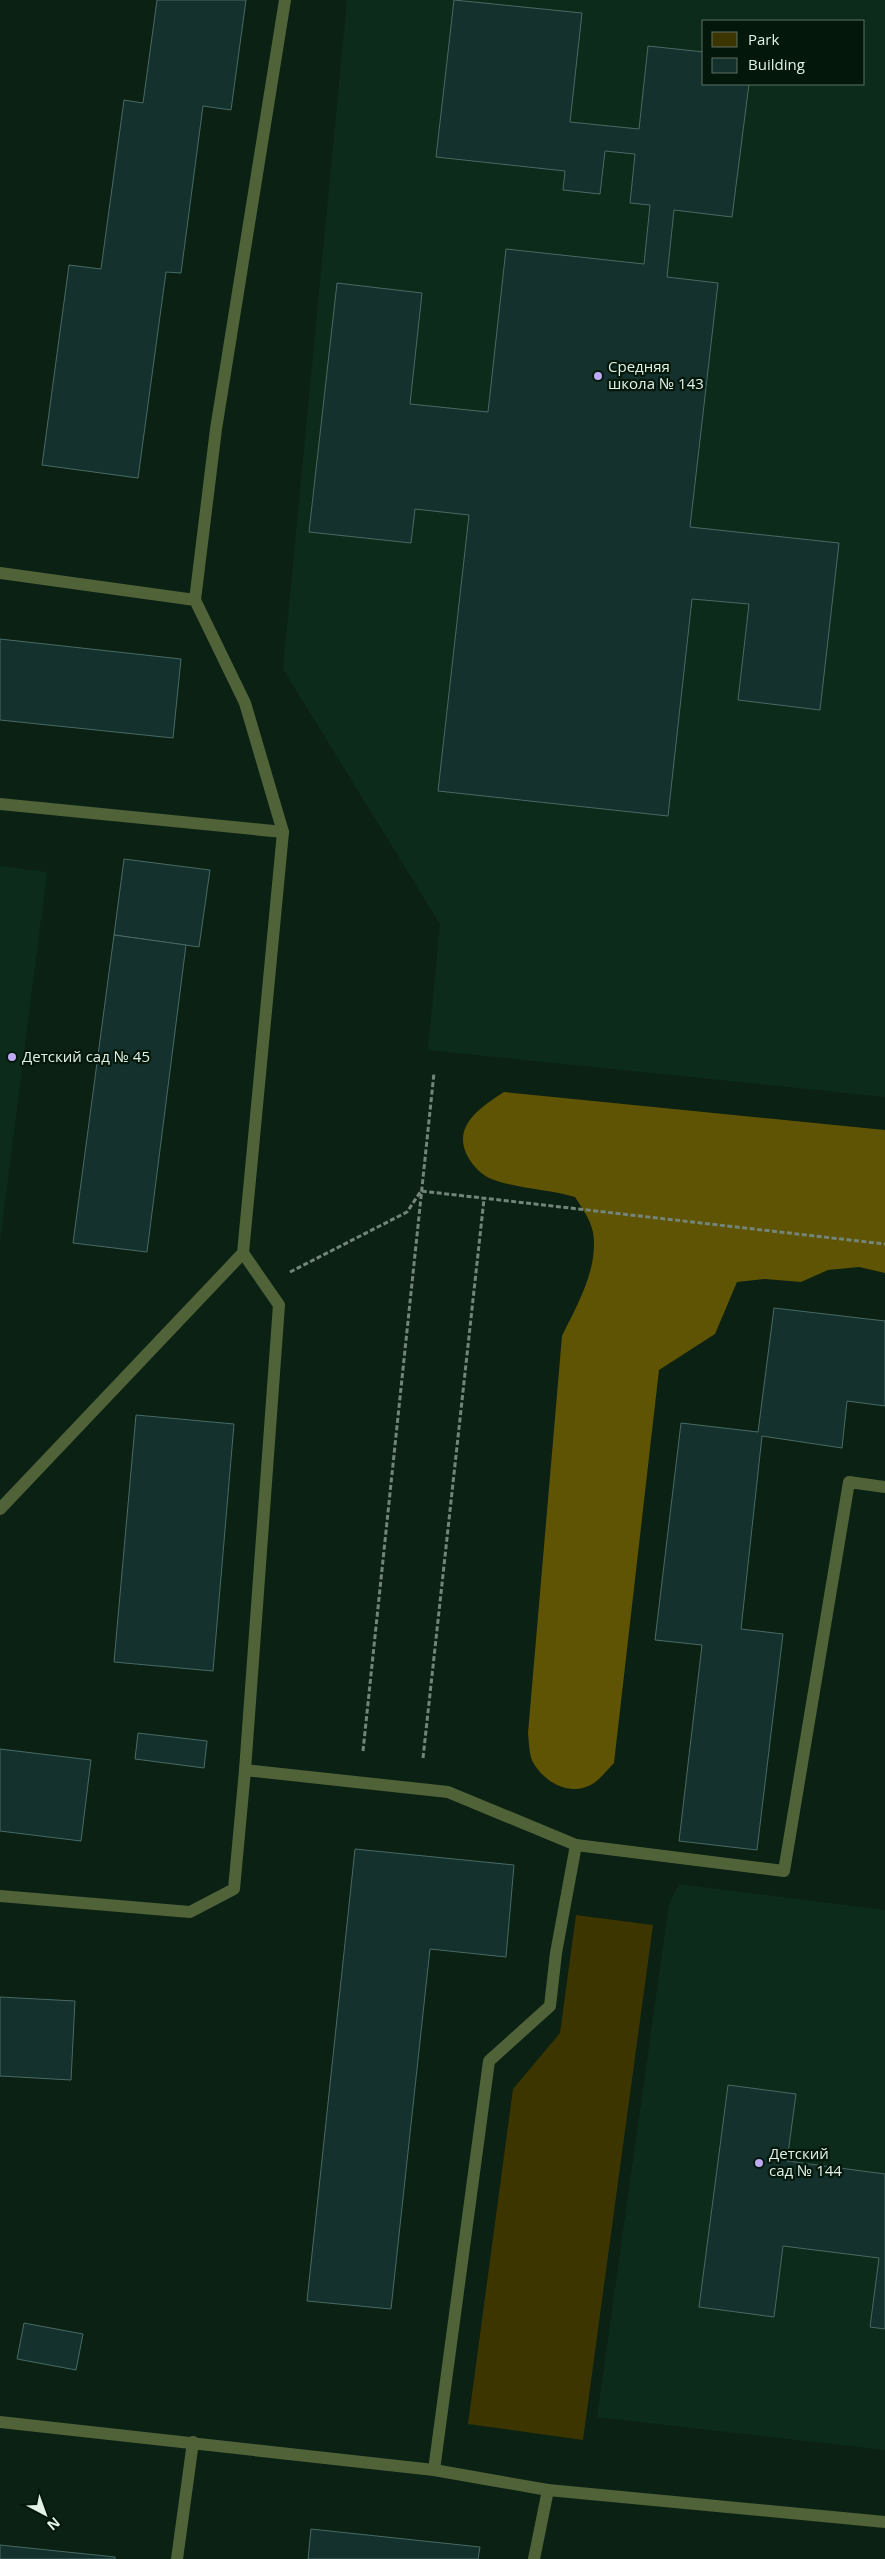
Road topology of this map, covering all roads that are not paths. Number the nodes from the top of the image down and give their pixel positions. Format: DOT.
graph roads {
  1 [pos="285,0"];
  2 [pos="0,573"];
  3 [pos="195,600"];
  4 [pos="0,804"];
  5 [pos="283,832"];
  6 [pos="243,1253"];
  7 [pos="885,1487"];
  8 [pos="0,1509"];
  9 [pos="245,1770"];
  10 [pos="576,1846"];
  11 [pos="0,1896"];
  12 [pos="0,2422"];
  13 [pos="193,2442"];
  14 [pos="434,2470"];
  15 [pos="548,2490"];
  16 [pos="885,2522"];
  17 [pos="177,2559"];
  18 [pos="534,2559"];
  1 -- 3 [label="lane"];
  2 -- 3 [label="lane"];
  3 -- 5 [label="lane"];
  4 -- 5 [label="lane"];
  5 -- 6 [label="lane"];
  6 -- 8 [label="lane"];
  6 -- 9 [label="lane"];
  7 -- 10 [label="lane"];
  9 -- 10 [label="lane"];
  9 -- 11 [label="lane"];
  10 -- 14 [label="lane"];
  12 -- 13 [label="lane"];
  13 -- 14 [label="lane"];
  13 -- 17 [label="lane"];
  14 -- 15 [label="lane"];
  15 -- 16 [label="lane"];
  15 -- 18 [label="lane"];
}
